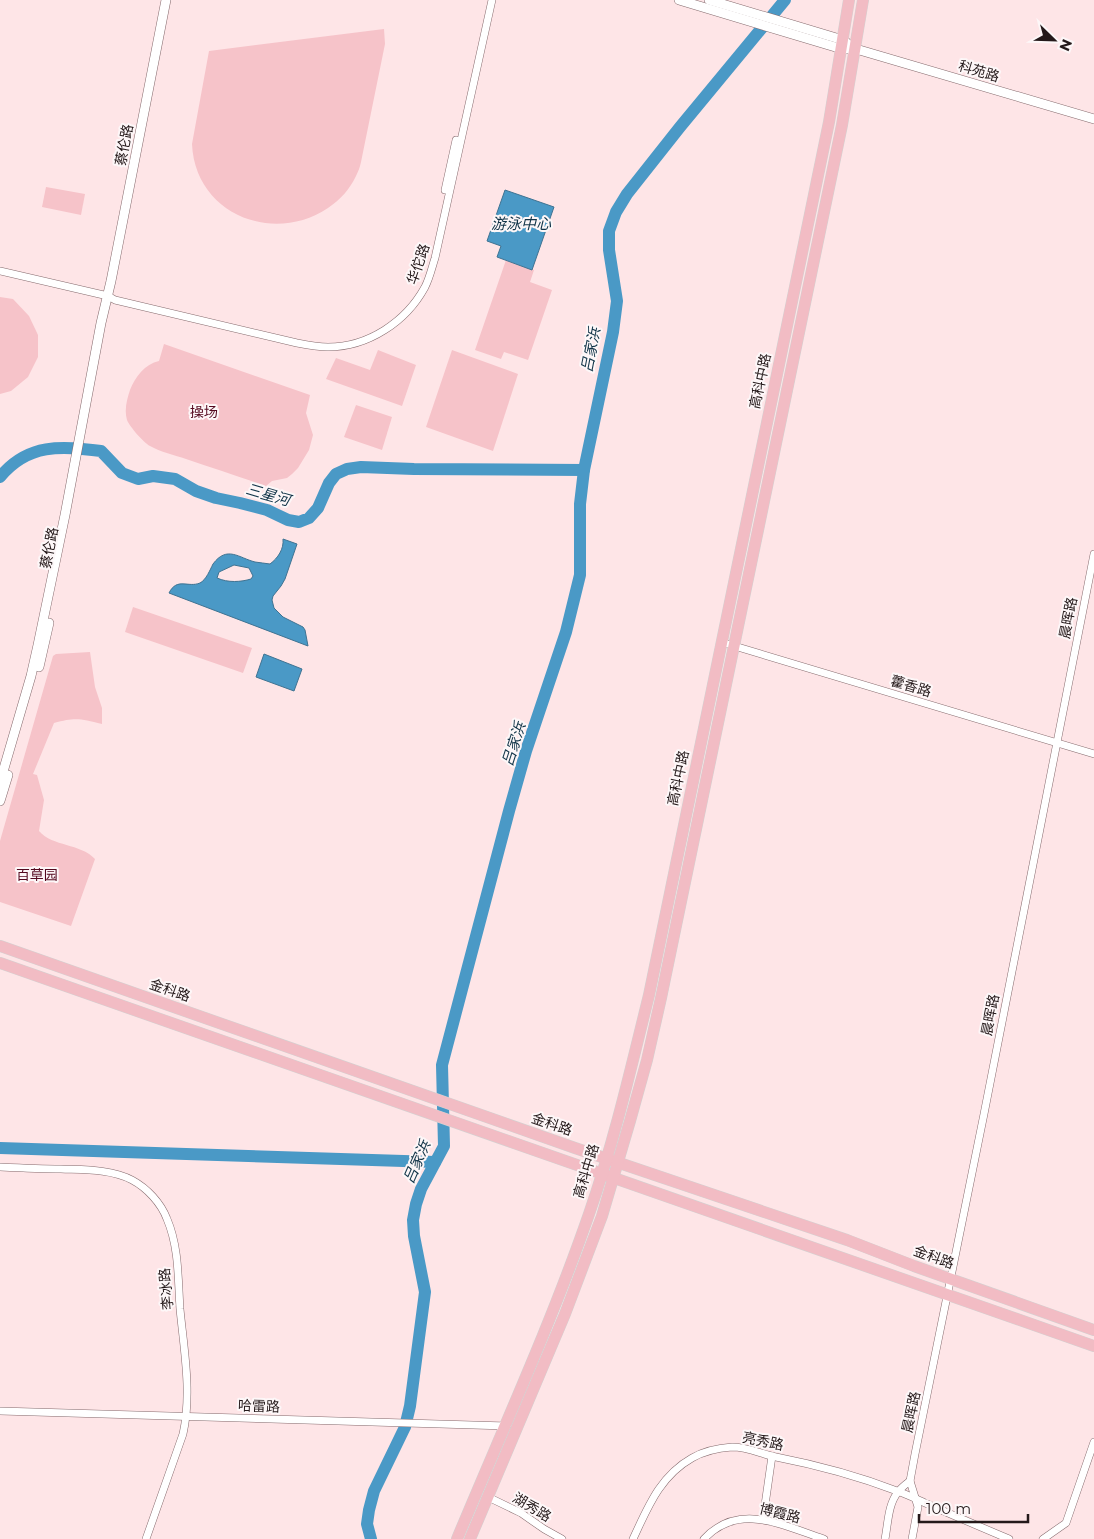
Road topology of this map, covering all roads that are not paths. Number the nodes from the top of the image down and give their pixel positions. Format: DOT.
graph roads {
  1 [pos="166,0"];
  2 [pos="487,0"];
  3 [pos="492,0"];
  4 [pos="679,0"];
  5 [pos="709,0"];
  6 [pos="849,0"];
  7 [pos="863,0"];
  8 [pos="724,9"];
  9 [pos="842,45"];
  10 [pos="856,49"];
  11 [pos="1094,119"];
  12 [pos="0,271"];
  13 [pos="108,296"];
  14 [pos="77,462"];
  15 [pos="1094,554"];
  16 [pos="722,642"];
  17 [pos="734,645"];
  18 [pos="1056,742"];
  19 [pos="1094,754"];
  20 [pos="0,782"];
  21 [pos="0,801"];
  22 [pos="0,946"];
  23 [pos="0,963"];
  24 [pos="606,1158"];
  25 [pos="618,1162"];
  26 [pos="0,1167"];
  27 [pos="601,1173"];
  28 [pos="613,1178"];
  29 [pos="950,1279"];
  30 [pos="947,1294"];
  31 [pos="1094,1330"];
  32 [pos="1094,1346"];
  33 [pos="0,1411"];
  34 [pos="187,1416"];
  35 [pos="504,1426"];
  36 [pos="518,1428"];
  37 [pos="1094,1442"];
  38 [pos="772,1456"];
  39 [pos="910,1481"];
  40 [pos="898,1491"];
  41 [pos="488,1497"];
  42 [pos="917,1500"];
  43 [pos="764,1519"];
  44 [pos="146,1539"];
  45 [pos="457,1539"];
  46 [pos="470,1539"];
  47 [pos="562,1539"];
  48 [pos="633,1539"];
  49 [pos="704,1539"];
  50 [pos="824,1539"];
  51 [pos="885,1539"];
  52 [pos="912,1539"];
  53 [pos="1009,1539"];
  54 [pos="1043,1539"];
  1 -- 13 [label="street, 蔡伦路"];
  2 -- 13 [label="street, 华佗路"];
  3 -- 13 [label="street, 华佗路"];
  4 -- 8 [label="street, 科苑路"];
  5 -- 8 [label="street, 科苑路"];
  6 -- 9 [label="main road, 高科中路"];
  7 -- 10 [label="main road, 高科中路"];
  8 -- 9 [label="street, 科苑路"];
  9 -- 10 [label="street, 科苑路"];
  9 -- 16 [label="main road, 高科中路"];
  10 -- 11 [label="street, 科苑路"];
  10 -- 17 [label="main road, 高科中路"];
  12 -- 13 [label="street, 华佗路"];
  13 -- 14 [label="street, 蔡伦路"];
  14 -- 20 [label="street, 蔡伦路"];
  14 -- 21 [label="street, 蔡伦路"];
  15 -- 18 [label="street, 晨晖路"];
  16 -- 17 [label="street, 藿香路"];
  16 -- 24 [label="main road, 高科中路"];
  17 -- 18 [label="street, 藿香路"];
  17 -- 25 [label="main road, 高科中路"];
  18 -- 19 [label="street, 藿香路"];
  18 -- 29 [label="street, 晨晖路"];
  22 -- 24 [label="main road, 金科路"];
  23 -- 27 [label="main road"];
  24 -- 25 [label="main road, 金科路"];
  24 -- 27 [label="main road, 高科中路"];
  25 -- 28 [label="main road, 高科中路"];
  25 -- 29 [label="main road, 金科路"];
  26 -- 34 [label="street, 李冰路"];
  27 -- 28 [label="main road"];
  27 -- 35 [label="main road, 高科中路"];
  28 -- 30 [label="main road"];
  28 -- 36 [label="main road, 高科中路"];
  29 -- 30 [label="street, 晨晖路"];
  29 -- 31 [label="main road, 金科路"];
  30 -- 32 [label="main road"];
  30 -- 39 [label="street, 晨晖路"];
  33 -- 34 [label="street, 哈雷路"];
  34 -- 35 [label="street, 哈雷路"];
  34 -- 44 [label="street, 李冰路"];
  35 -- 36 [label="street, 哈雷路"];
  35 -- 45 [label="main road, 高科中路"];
  36 -- 41 [label="main road, 高科中路"];
  37 -- 54 [label="street"];
  38 -- 40 [label="street, 亮秀路"];
  38 -- 43 [label="street"];
  38 -- 48 [label="street, 亮秀路"];
  39 -- 40 [label="street"];
  39 -- 42 [label="street"];
  40 -- 42 [label="street, 亮秀路"];
  40 -- 51 [label="street"];
  41 -- 46 [label="main road, 高科中路"];
  41 -- 47 [label="street, 湖秀路"];
  42 -- 52 [label="street"];
  42 -- 53 [label="street, 亮秀路"];
  43 -- 49 [label="street, 博霞路"];
  43 -- 50 [label="street, 博霞路"];
}
